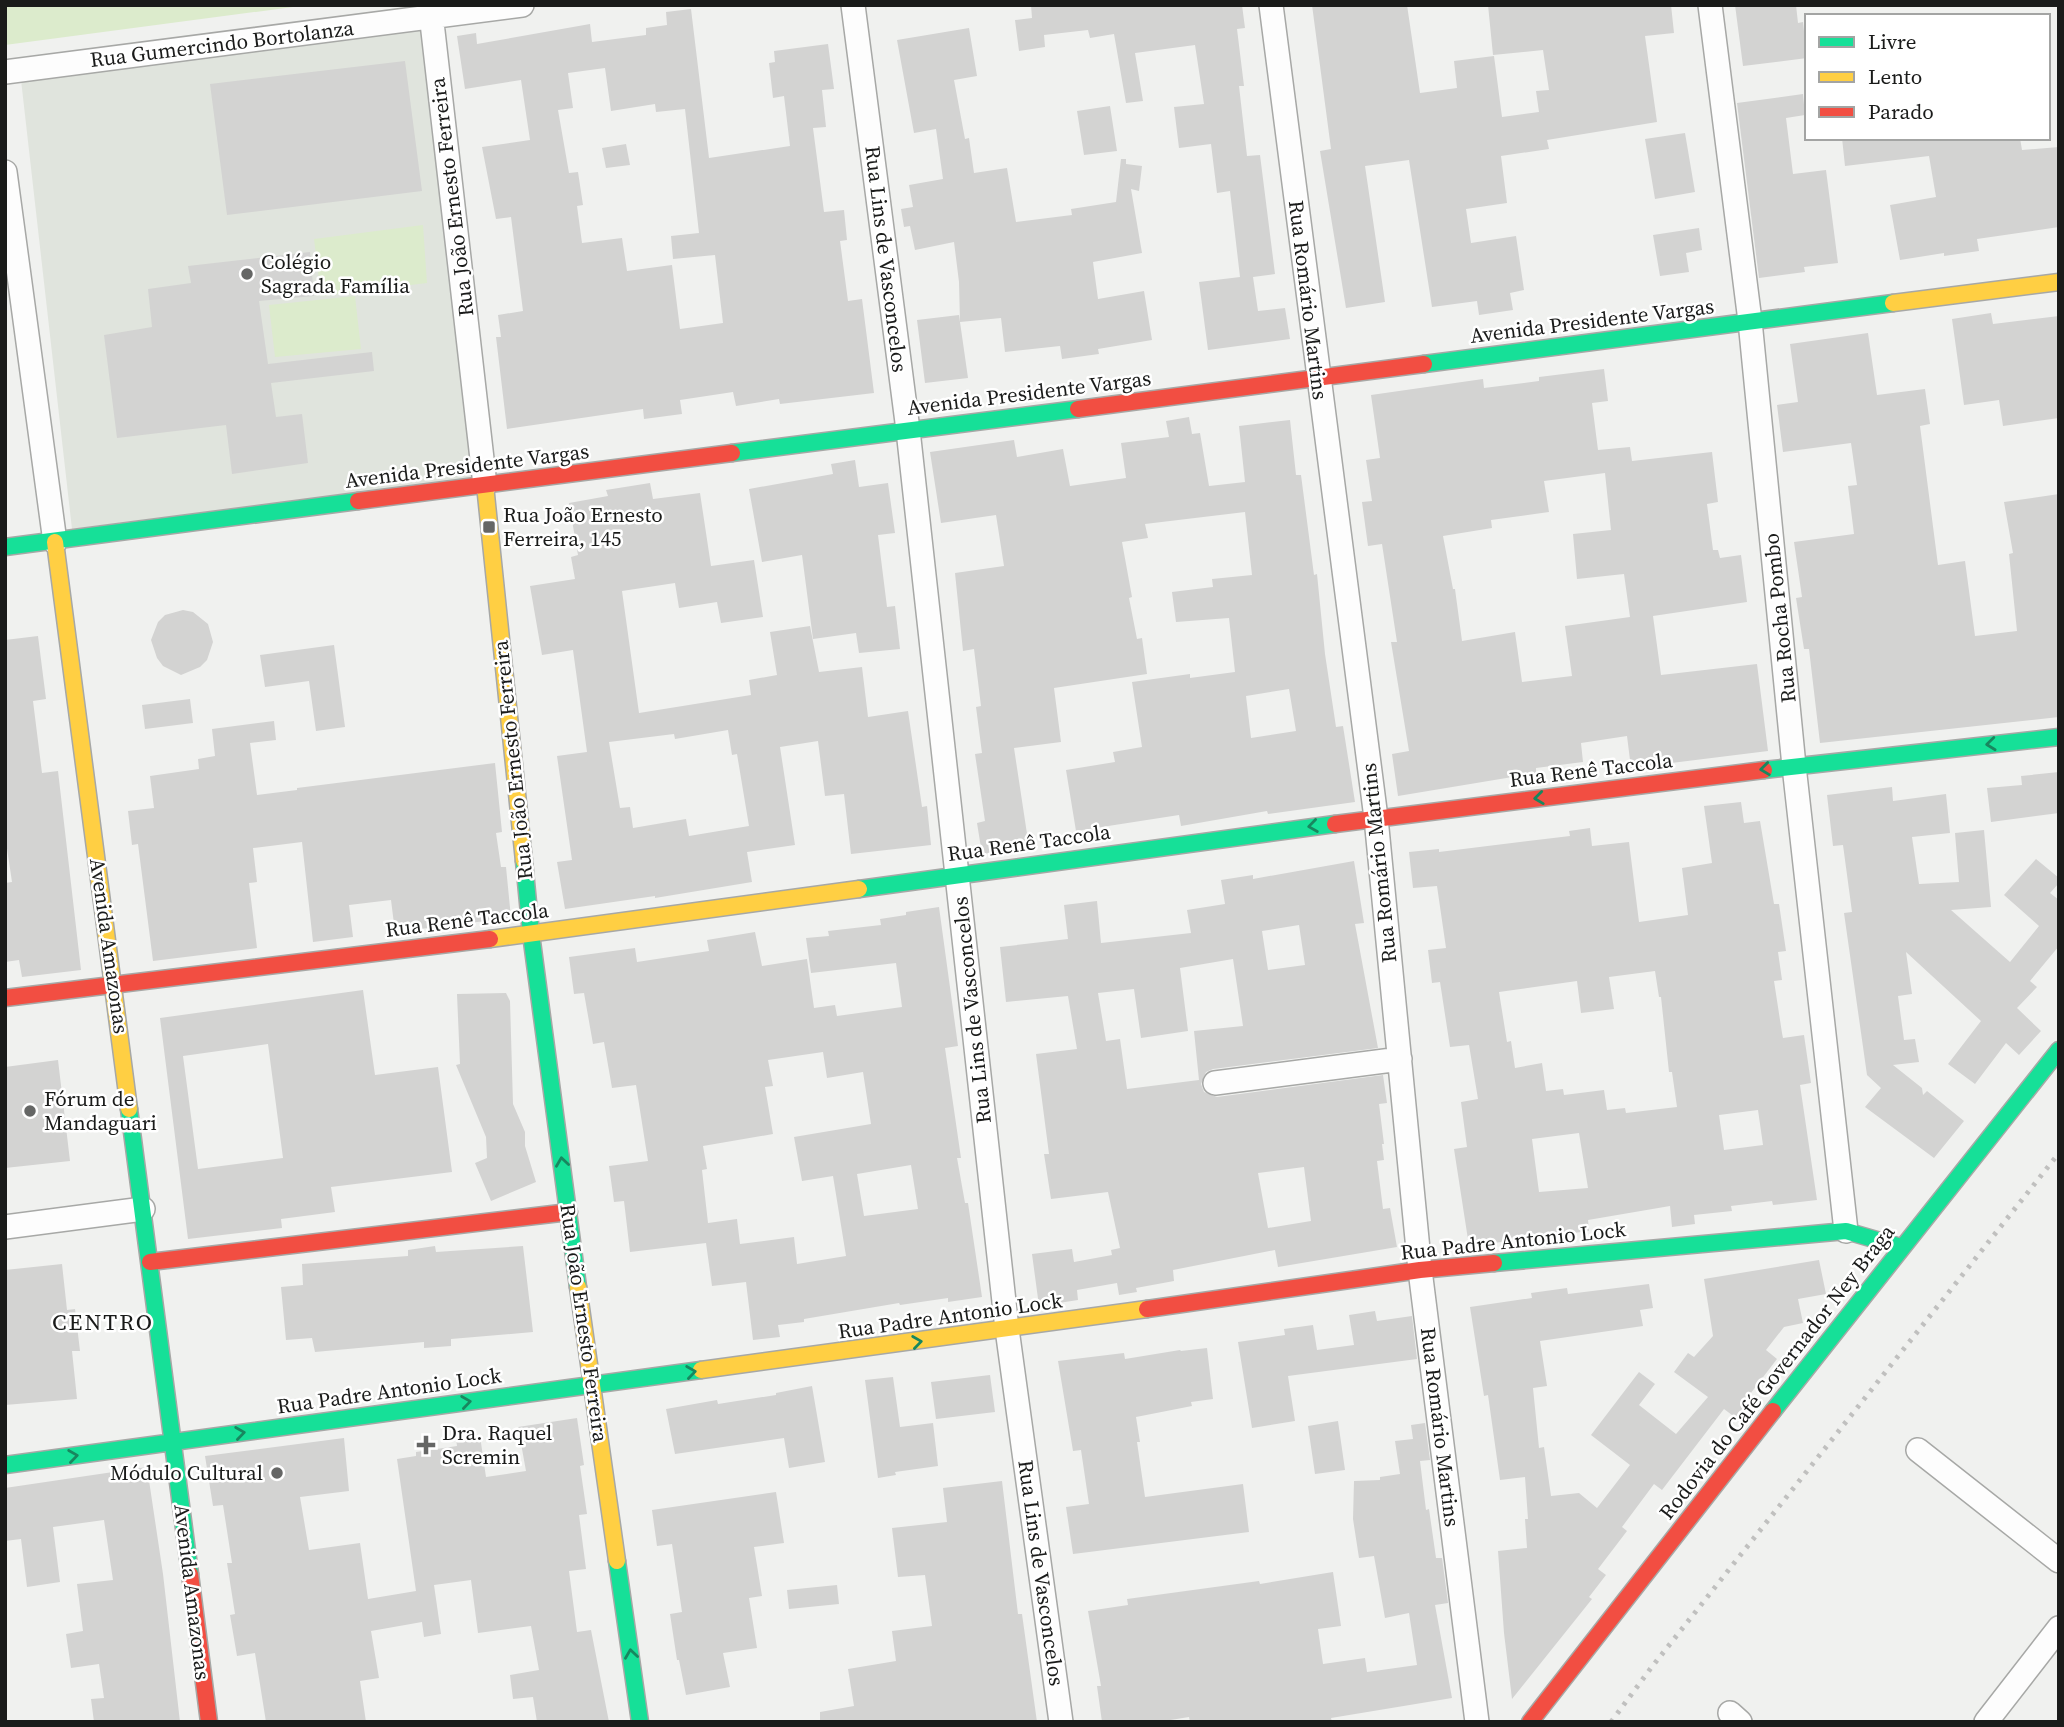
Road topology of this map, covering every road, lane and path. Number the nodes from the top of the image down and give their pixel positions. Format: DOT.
graph roads {
  1 [pos="522,5"];
  2 [pos="853,5"];
  3 [pos="1270,5"];
  4 [pos="1710,5"];
  5 [pos="430,11"];
  6 [pos="5,72"];
  7 [pos="5,172"];
  8 [pos="2059,282"];
  9 [pos="1750,321"];
  10 [pos="1318,377"];
  11 [pos="908,430"];
  12 [pos="485,485"];
  13 [pos="55,542"];
  14 [pos="5,547"];
  15 [pos="2059,737"];
  16 [pos="1794,766"];
  17 [pos="1376,818"];
  18 [pos="957,874"];
  19 [pos="531,934"];
  20 [pos="114,985"];
  21 [pos="5,998"];
  22 [pos="2059,1050"];
  23 [pos="1400,1059"];
  24 [pos="1215,1083"];
  25 [pos="143,1209"];
  26 [pos="569,1212"];
  27 [pos="5,1227"];
  28 [pos="1846,1231"];
  29 [pos="1901,1247"];
  30 [pos="150,1262"];
  31 [pos="1420,1270"];
  32 [pos="1007,1329"];
  33 [pos="591,1385"];
  34 [pos="173,1442"];
  35 [pos="1918,1450"];
  36 [pos="5,1465"];
  37 [pos="2059,1561"];
  38 [pos="2059,1628"];
  39 [pos="209,1722"];
  40 [pos="640,1722"];
  41 [pos="1061,1722"];
  42 [pos="1477,1722"];
  43 [pos="1530,1722"];
  44 [pos="1986,1722"];
  1 -- 5 [label="street, Rua Gumercindo Bortolanza"];
  2 -- 11 [label="street, Rua Lins de Vasconcelos"];
  3 -- 10 [label="street, Rua Romário Martins"];
  4 -- 9 [label="street, Rua Rocha Pombo"];
  5 -- 6 [label="street, Rua Gumercindo Bortolanza"];
  5 -- 12 [label="street, Rua João Ernesto Ferreira"];
  7 -- 13 [label="street, Avenida Amazonas"];
  8 -- 9 [label="street, Avenida Presidente Vargas"];
  9 -- 10 [label="street, Avenida Presidente Vargas"];
  9 -- 16 [label="street, Rua Rocha Pombo"];
  10 -- 11 [label="street, Avenida Presidente Vargas"];
  10 -- 17 [label="street, Rua Romário Martins"];
  11 -- 12 [label="street, Avenida Presidente Vargas"];
  11 -- 18 [label="street, Rua Lins de Vasconcelos"];
  12 -- 13 [label="street, Avenida Presidente Vargas"];
  12 -- 19 [label="street, Rua João Ernesto Ferreira"];
  13 -- 14 [label="street, Avenida Presidente Vargas"];
  13 -- 20 [label="street, Avenida Amazonas"];
  15 -- 16 [label="street, Rua Renê Taccola, one-way"];
  16 -- 17 [label="street, Rua Renê Taccola, one-way"];
  16 -- 28 [label="street, Rua Rocha Pombo"];
  17 -- 18 [label="street, Rua Renê Taccola, one-way"];
  17 -- 23 [label="street, Rua Romário Martins"];
  18 -- 19 [label="street, Rua Renê Taccola"];
  18 -- 32 [label="street, Rua Lins de Vasconcelos"];
  19 -- 20 [label="street, Rua Renê Taccola"];
  26 -- 19 [label="street, Rua João Ernesto Ferreira, one-way"];
  20 -- 21 [label="street, Rua Renê Taccola"];
  20 -- 25 [label="street, Avenida Amazonas"];
  22 -- 29 [label="street, Rodovia do Café Governador Ney Braga"];
  23 -- 24 [label="street"];
  23 -- 31 [label="street, Rua Romário Martins"];
  25 -- 27 [label="street"];
  25 -- 30 [label="street, Avenida Amazonas"];
  26 -- 30 [label="street"];
  26 -- 33 [label="street, Rua João Ernesto Ferreira"];
  28 -- 29 [label="street, Rua Padre Antonio Lock"];
  28 -- 31 [label="street, Rua Padre Antonio Lock"];
  29 -- 43 [label="street, Rodovia do Café Governador Ney Braga"];
  30 -- 34 [label="street, Avenida Amazonas"];
  31 -- 32 [label="street, Rua Padre Antonio Lock"];
  31 -- 42 [label="street, Rua Romário Martins"];
  33 -- 32 [label="street, Rua Padre Antonio Lock, one-way"];
  32 -- 41 [label="street, Rua Lins de Vasconcelos"];
  34 -- 33 [label="street, Rua Padre Antonio Lock, one-way"];
  40 -- 33 [label="street, Rua João Ernesto Ferreira, one-way"];
  36 -- 34 [label="street, Rua Padre Antonio Lock, one-way"];
  34 -- 39 [label="street, Avenida Amazonas"];
  35 -- 37 [label="street"];
  38 -- 44 [label="street"];
}
